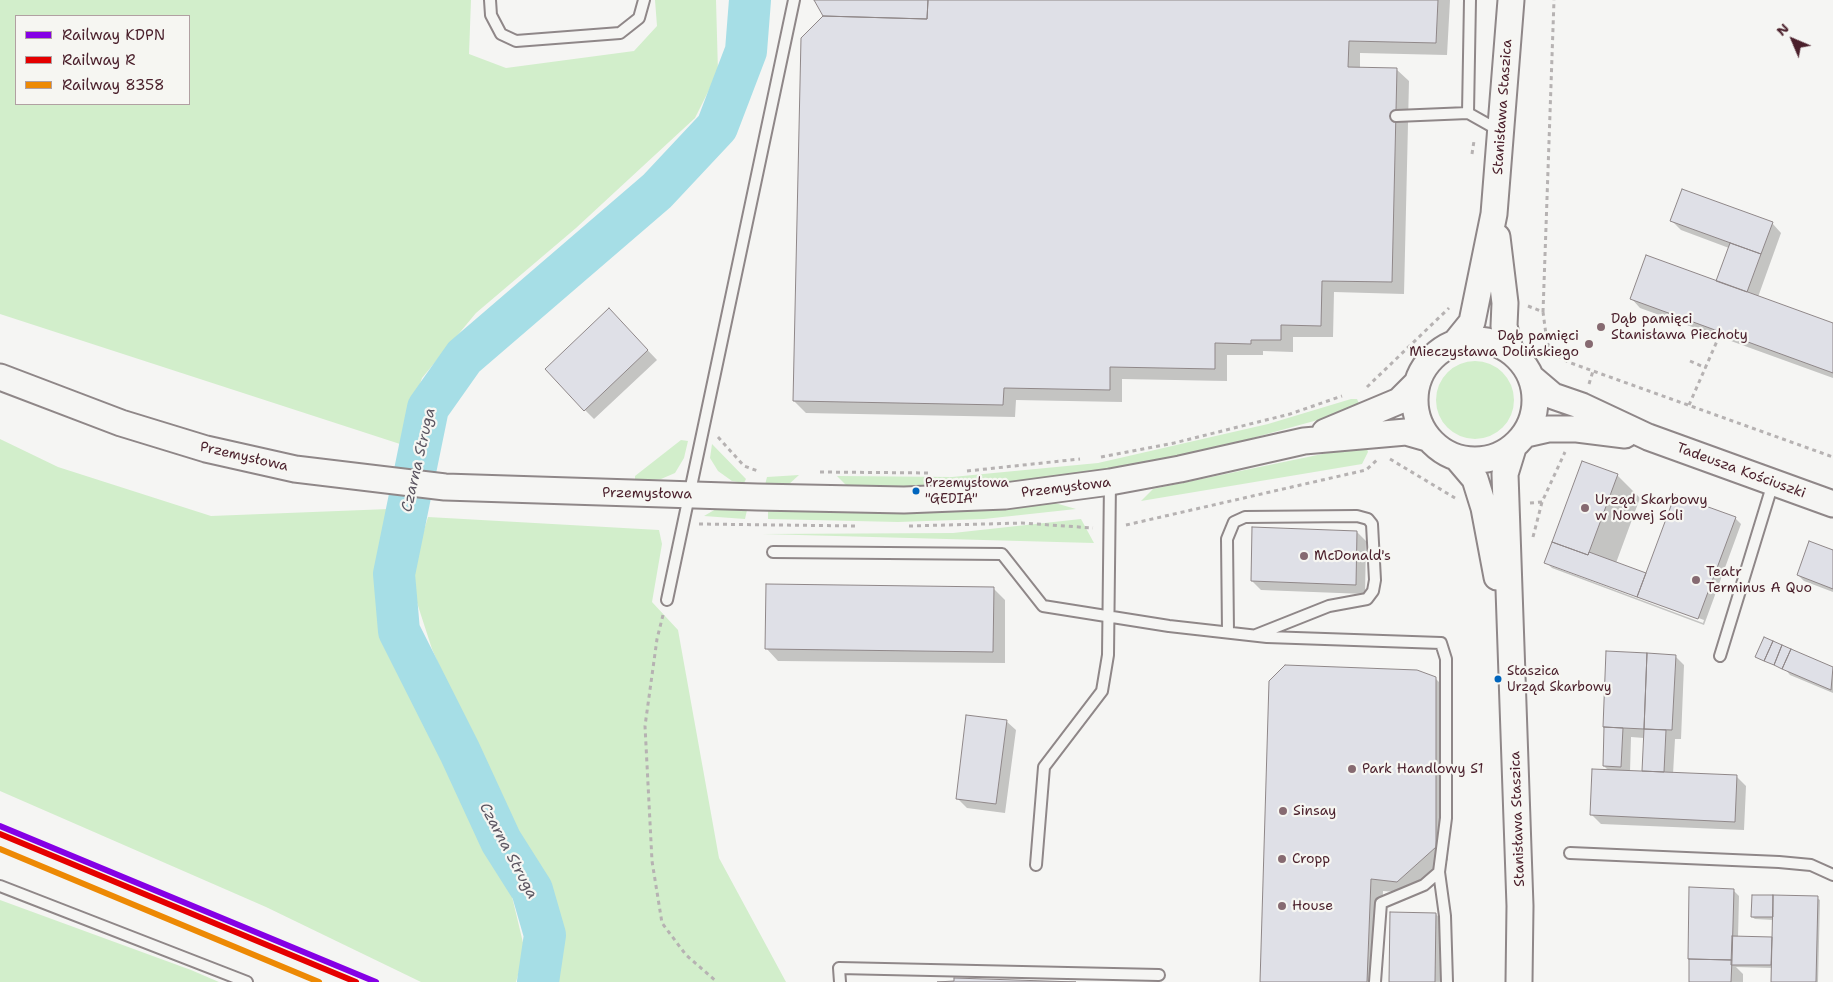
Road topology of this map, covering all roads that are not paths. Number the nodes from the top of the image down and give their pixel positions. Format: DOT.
graph roads {
  1 [pos="490,0"];
  2 [pos="644,0"];
  3 [pos="794,0"];
  4 [pos="1470,0"];
  5 [pos="1511,0"];
  6 [pos="1468,114"];
  7 [pos="1396,116"];
  8 [pos="1502,132"];
  9 [pos="1494,214"];
  10 [pos="1455,343"];
  11 [pos="1510,350"];
  12 [pos="0,377"];
  13 [pos="1532,379"];
  14 [pos="1417,383"];
  15 [pos="1648,437"];
  16 [pos="1427,438"];
  17 [pos="1304,440"];
  18 [pos="1519,441"];
  19 [pos="1458,459"];
  20 [pos="1110,482"];
  21 [pos="1773,482"];
  22 [pos="688,495"];
  23 [pos="1833,504"];
  24 [pos="773,552"];
  25 [pos="666,600"];
  26 [pos="1108,614"];
  27 [pos="1228,632"];
  28 [pos="1255,635"];
  29 [pos="1513,655"];
  30 [pos="1720,656"];
  31 [pos="1570,853"];
  32 [pos="1036,864"];
  33 [pos="1439,872"];
  34 [pos="1833,874"];
  35 [pos="0,886"];
  36 [pos="1159,975"];
  37 [pos="246,982"];
  38 [pos="840,982"];
  39 [pos="1375,982"];
  40 [pos="1447,982"];
  41 [pos="1519,982"];
  1 -- 2 [label="lane"];
  3 -- 22 [label="lane"];
  4 -- 6 [label="lane"];
  5 -- 8 [label="street, Stanisława Staszica"];
  6 -- 7 [label="lane"];
  6 -- 8 [label="lane"];
  8 -- 9 [label="street, Stanisława Staszica"];
  9 -- 10 [label="street, Stanisława Staszica"];
  9 -- 11 [label="street, Stanisława Staszica"];
  10 -- 11 [label="street"];
  10 -- 14 [label="street"];
  11 -- 13 [label="street"];
  12 -- 22 [label="street, Przemysłowa"];
  13 -- 15 [label="street, Tadeusza Kościuszki"];
  13 -- 18 [label="street"];
  14 -- 16 [label="street"];
  14 -- 17 [label="street, Przemysłowa"];
  15 -- 18 [label="street, Tadeusza Kościuszki"];
  15 -- 21 [label="street, Tadeusza Kościuszki"];
  16 -- 17 [label="street, Przemysłowa"];
  16 -- 19 [label="street"];
  17 -- 20 [label="street, Przemysłowa"];
  18 -- 19 [label="street"];
  18 -- 29 [label="street, Stanisława Staszica"];
  19 -- 29 [label="street, Stanisława Staszica"];
  20 -- 22 [label="street, Przemysłowa"];
  20 -- 26 [label="lane"];
  21 -- 23 [label="street, Tadeusza Kościuszki"];
  21 -- 30 [label="lane"];
  22 -- 25 [label="lane"];
  24 -- 26 [label="lane"];
  26 -- 27 [label="lane"];
  26 -- 32 [label="lane"];
  27 -- 28 [label="lane"];
  27 -- 28 [label="lane"];
  28 -- 33 [label="lane"];
  29 -- 41 [label="street, Stanisława Staszica"];
  31 -- 34 [label="lane"];
  33 -- 39 [label="lane"];
  33 -- 40 [label="lane"];
  35 -- 37 [label="lane"];
  36 -- 38 [label="lane"];
}
